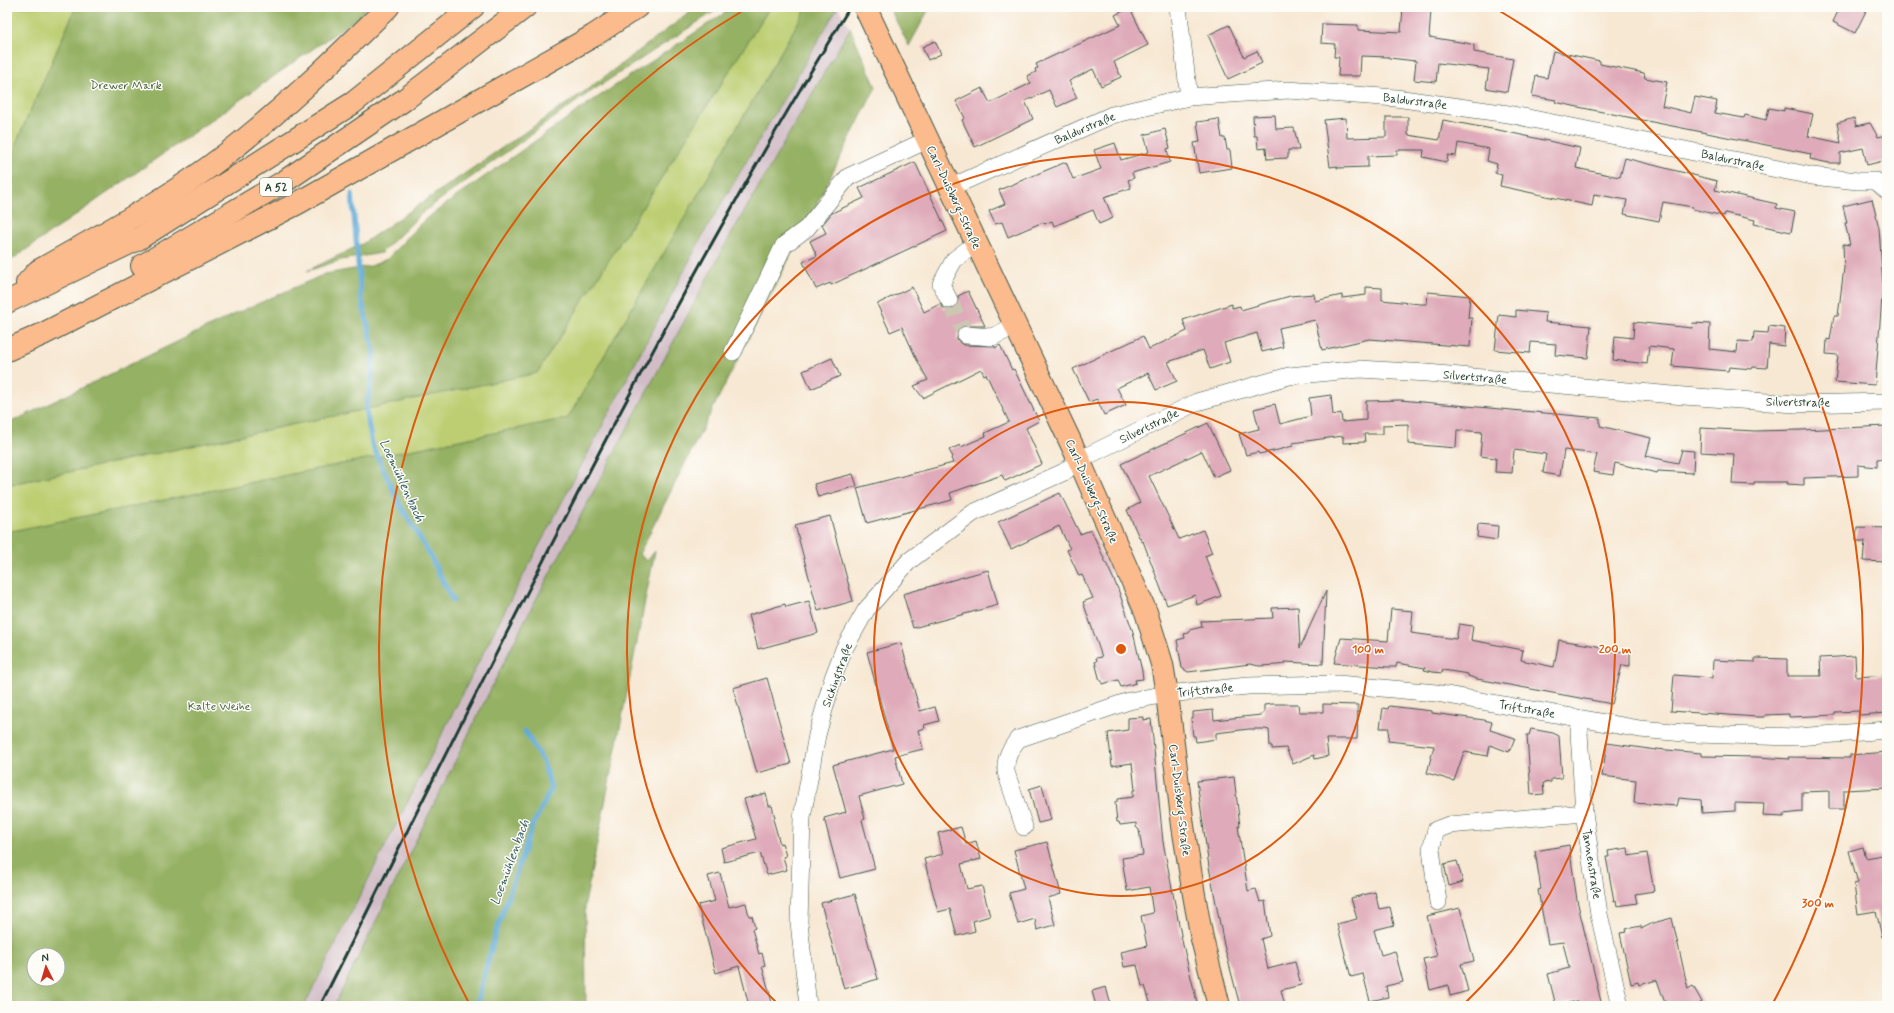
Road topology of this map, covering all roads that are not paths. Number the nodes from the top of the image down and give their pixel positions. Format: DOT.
graph roads {
  1 [pos="388,7"];
  2 [pos="473,7"];
  3 [pos="525,7"];
  4 [pos="636,7"];
  5 [pos="865,7"];
  6 [pos="1178,7"];
  7 [pos="1189,97"];
  8 [pos="927,140"];
  9 [pos="1883,183"];
  10 [pos="949,188"];
  11 [pos="976,243"];
  12 [pos="949,300"];
  13 [pos="9,301"];
  14 [pos="1015,326"];
  15 [pos="7,333"];
  16 [pos="966,335"];
  17 [pos="7,350"];
  18 [pos="733,352"];
  19 [pos="1887,402"];
  20 [pos="1079,460"];
  21 [pos="1167,694"];
  22 [pos="1581,719"];
  23 [pos="1887,730"];
  24 [pos="1584,813"];
  25 [pos="1024,827"];
  26 [pos="1438,902"];
  27 [pos="808,1006"];
  28 [pos="1219,1006"];
  29 [pos="1620,1006"];
  1 -- 13 [label="main road"];
  2 -- 13 [label="main road, A 52"];
  3 -- 15 [label="main road, A 52"];
  4 -- 17 [label="main road"];
  5 -- 8 [label="main road, Carl-Duisberg-Straße"];
  6 -- 7 [label="street"];
  7 -- 9 [label="street, Baldurstraße"];
  7 -- 10 [label="street, Baldurstraße"];
  8 -- 10 [label="main road, Carl-Duisberg-Straße"];
  8 -- 18 [label="street"];
  10 -- 11 [label="main road, Carl-Duisberg-Straße"];
  11 -- 12 [label="street"];
  11 -- 14 [label="main road, Carl-Duisberg-Straße"];
  14 -- 16 [label="street"];
  14 -- 20 [label="main road, Carl-Duisberg-Straße"];
  19 -- 20 [label="street, Silvertstraße"];
  20 -- 21 [label="main road, Carl-Duisberg-Straße"];
  20 -- 27 [label="street, Sickingstraße"];
  21 -- 22 [label="street, Triftstraße"];
  21 -- 25 [label="street, Triftstraße"];
  21 -- 28 [label="main road, Carl-Duisberg-Straße"];
  22 -- 23 [label="street, Triftstraße"];
  22 -- 24 [label="street, Tannenstraße"];
  24 -- 26 [label="street"];
  24 -- 29 [label="street, Tannenstraße"];
}
